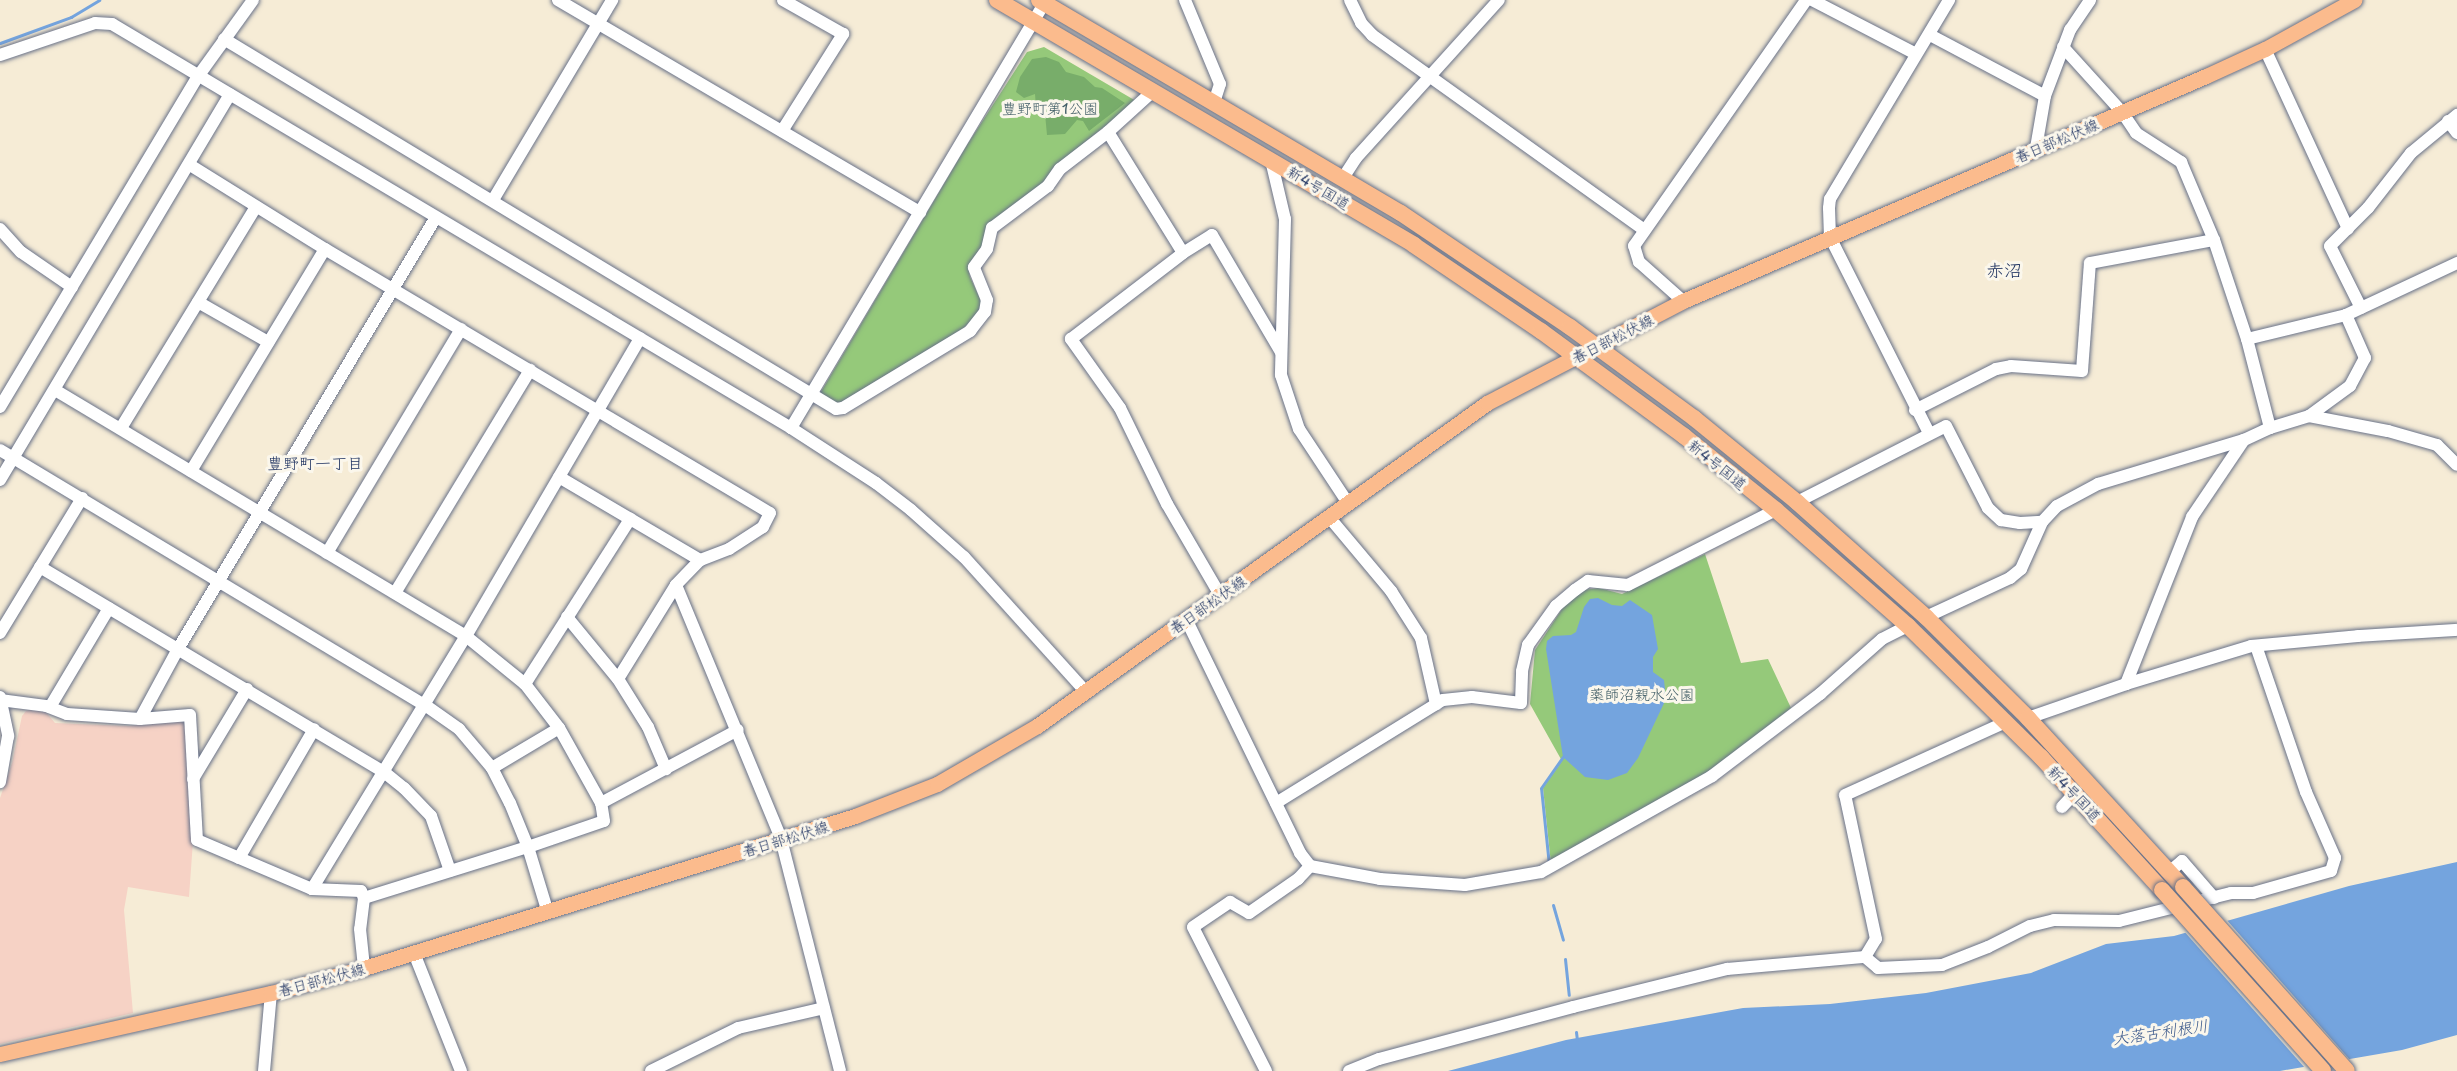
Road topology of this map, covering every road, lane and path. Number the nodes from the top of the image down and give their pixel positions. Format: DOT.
graph roads {
  1 [pos="253,0"];
  2 [pos="558,0"];
  3 [pos="612,0"];
  4 [pos="783,0"];
  5 [pos="997,0"];
  6 [pos="1185,0"];
  7 [pos="1350,0"];
  8 [pos="1499,0"];
  9 [pos="1806,0"];
  10 [pos="1812,0"];
  11 [pos="1949,0"];
  12 [pos="2090,0"];
  13 [pos="2354,0"];
  14 [pos="1043,1"];
  15 [pos="1033,21"];
  16 [pos="598,23"];
  17 [pos="1930,35"];
  18 [pos="224,39"];
  19 [pos="2063,47"];
  20 [pos="2265,49"];
  21 [pos="1916,54"];
  22 [pos="0,55"];
  23 [pos="199,75"];
  24 [pos="1429,77"];
  25 [pos="1153,91"];
  26 [pos="230,94"];
  27 [pos="2045,96"];
  28 [pos="1214,103"];
  29 [pos="2122,112"];
  30 [pos="2452,118"];
  31 [pos="782,131"];
  32 [pos="1108,132"];
  33 [pos="2457,132"];
  34 [pos="2036,148"];
  35 [pos="1271,159"];
  36 [pos="190,165"];
  37 [pos="1343,178"];
  38 [pos="493,200"];
  39 [pos="256,207"];
  40 [pos="920,212"];
  41 [pos="436,217"];
  42 [pos="0,229"];
  43 [pos="1643,229"];
  44 [pos="2348,229"];
  45 [pos="1830,237"];
  46 [pos="2214,240"];
  47 [pos="325,249"];
  48 [pos="1183,253"];
  49 [pos="2457,263"];
  50 [pos="72,286"];
  51 [pos="393,288"];
  52 [pos="1683,301"];
  53 [pos="198,302"];
  54 [pos="2361,308"];
  55 [pos="2346,315"];
  56 [pos="461,329"];
  57 [pos="640,338"];
  58 [pos="2247,339"];
  59 [pos="268,342"];
  60 [pos="1597,345"];
  61 [pos="1281,352"];
  62 [pos="1575,357"];
  63 [pos="530,370"];
  64 [pos="55,390"];
  65 [pos="812,394"];
  66 [pos="0,407"];
  67 [pos="597,410"];
  68 [pos="1915,410"];
  69 [pos="2309,416"];
  70 [pos="121,428"];
  71 [pos="791,428"];
  72 [pos="2270,428"];
  73 [pos="1929,433"];
  74 [pos="2244,440"];
  75 [pos="0,450"];
  76 [pos="13,458"];
  77 [pos="2457,465"];
  78 [pos="190,471"];
  79 [pos="559,477"];
  80 [pos="0,480"];
  81 [pos="82,498"];
  82 [pos="1797,502"];
  83 [pos="1348,503"];
  84 [pos="1776,510"];
  85 [pos="259,512"];
  86 [pos="1329,517"];
  87 [pos="630,519"];
  88 [pos="2042,522"];
  89 [pos="327,554"];
  90 [pos="700,560"];
  91 [pos="40,567"];
  92 [pos="218,581"];
  93 [pos="676,585"];
  94 [pos="395,593"];
  95 [pos="1220,595"];
  96 [pos="109,608"];
  97 [pos="567,617"];
  98 [pos="1926,617"];
  99 [pos="1186,619"];
  100 [pos="1908,626"];
  101 [pos="2457,630"];
  102 [pos="0,633"];
  103 [pos="466,636"];
  104 [pos="2256,646"];
  105 [pos="178,649"];
  106 [pos="618,679"];
  107 [pos="525,684"];
  108 [pos="2126,684"];
  109 [pos="247,689"];
  110 [pos="1085,691"];
  111 [pos="0,698"];
  112 [pos="1436,704"];
  113 [pos="425,705"];
  114 [pos="50,707"];
  115 [pos="2028,718"];
  116 [pos="140,719"];
  117 [pos="2006,722"];
  118 [pos="560,728"];
  119 [pos="314,729"];
  120 [pos="738,730"];
  121 [pos="492,768"];
  122 [pos="666,769"];
  123 [pos="384,772"];
  124 [pos="192,780"];
  125 [pos="0,782"];
  126 [pos="2075,793"];
  127 [pos="601,803"];
  128 [pos="1276,803"];
  129 [pos="2062,807"];
  130 [pos="781,839"];
  131 [pos="528,848"];
  132 [pos="239,858"];
  133 [pos="1310,866"];
  134 [pos="450,871"];
  135 [pos="2169,872"];
  136 [pos="312,890"];
  137 [pos="364,898"];
  138 [pos="2214,898"];
  139 [pos="548,913"];
  140 [pos="414,953"];
  141 [pos="1865,957"];
  142 [pos="364,968"];
  143 [pos="271,993"];
  144 [pos="824,1008"];
  145 [pos="0,1054"];
  146 [pos="264,1071"];
  147 [pos="461,1071"];
  148 [pos="651,1071"];
  149 [pos="840,1071"];
  150 [pos="1266,1071"];
  151 [pos="1349,1071"];
  152 [pos="2322,1071"];
  153 [pos="2347,1071"];
  1 -- 18 [label="street"];
  2 -- 16 [label="street"];
  3 -- 16 [label="street"];
  4 -- 31 [label="street"];
  5 -- 15 [label="highway, 新4号国道"];
  6 -- 28 [label="street"];
  7 -- 24 [label="street"];
  8 -- 24 [label="street"];
  9 -- 43 [label="street"];
  10 -- 21 [label="street"];
  11 -- 17 [label="street"];
  12 -- 19 [label="street"];
  13 -- 20 [label="main road, 春日部松伏線"];
  14 -- 15 [label="street"];
  14 -- 28 [label="highway, 新4号国道"];
  15 -- 25 [label="highway, 新4号国道"];
  15 -- 40 [label="street"];
  16 -- 31 [label="street"];
  16 -- 38 [label="street"];
  17 -- 21 [label="street"];
  17 -- 27 [label="street"];
  18 -- 23 [label="street"];
  18 -- 38 [label="street"];
  19 -- 27 [label="street"];
  19 -- 29 [label="street"];
  20 -- 29 [label="main road, 春日部松伏線"];
  20 -- 44 [label="street"];
  21 -- 45 [label="street"];
  22 -- 23 [label="street"];
  23 -- 26 [label="street"];
  23 -- 50 [label="street"];
  24 -- 37 [label="street"];
  24 -- 43 [label="street"];
  25 -- 32 [label="street"];
  25 -- 35 [label="highway, 新4号国道"];
  26 -- 36 [label="street"];
  26 -- 41 [label="street"];
  27 -- 34 [label="street"];
  28 -- 37 [label="highway, 新4号国道"];
  29 -- 34 [label="main road, 春日部松伏線"];
  29 -- 46 [label="street"];
  30 -- 33 [label="street"];
  30 -- 44 [label="street"];
  31 -- 40 [label="street"];
  32 -- 48 [label="street"];
  32 -- 65 [label="street"];
  34 -- 45 [label="main road, 春日部松伏線"];
  35 -- 61 [label="street"];
  35 -- 62 [label="highway, 新4号国道"];
  36 -- 39 [label="street"];
  36 -- 64 [label="street"];
  37 -- 60 [label="highway, 新4号国道"];
  38 -- 65 [label="street"];
  39 -- 47 [label="street"];
  39 -- 53 [label="street"];
  40 -- 65 [label="street"];
  41 -- 51 [label="street"];
  41 -- 57 [label="street"];
  42 -- 50 [label="street"];
  43 -- 52 [label="street"];
  44 -- 54 [label="street"];
  45 -- 52 [label="main road, 春日部松伏線"];
  45 -- 68 [label="street"];
  46 -- 58 [label="street"];
  46 -- 68 [label="street"];
  47 -- 51 [label="street"];
  47 -- 59 [label="street"];
  48 -- 61 [label="street"];
  48 -- 95 [label="street"];
  49 -- 54 [label="street"];
  50 -- 66 [label="street"];
  51 -- 56 [label="street"];
  51 -- 85 [label="street"];
  52 -- 60 [label="main road, 春日部松伏線"];
  53 -- 59 [label="street"];
  53 -- 70 [label="street"];
  54 -- 55 [label="street"];
  55 -- 58 [label="street"];
  55 -- 69 [label="street"];
  56 -- 63 [label="street"];
  56 -- 89 [label="street"];
  57 -- 67 [label="street"];
  57 -- 71 [label="street"];
  58 -- 72 [label="street"];
  59 -- 78 [label="street"];
  60 -- 62 [label="main road, 春日部松伏線"];
  60 -- 82 [label="highway, 新4号国道"];
  61 -- 83 [label="street"];
  62 -- 83 [label="main road, 春日部松伏線"];
  62 -- 84 [label="highway, 新4号国道"];
  63 -- 67 [label="street"];
  63 -- 94 [label="street"];
  64 -- 70 [label="street"];
  64 -- 76 [label="street"];
  65 -- 71 [label="street"];
  67 -- 79 [label="street"];
  67 -- 90 [label="street"];
  68 -- 73 [label="street"];
  69 -- 72 [label="street"];
  69 -- 77 [label="street"];
  70 -- 78 [label="street"];
  71 -- 110 [label="street"];
  72 -- 74 [label="street"];
  73 -- 82 [label="street"];
  73 -- 88 [label="street"];
  74 -- 88 [label="street"];
  74 -- 108 [label="street"];
  75 -- 76 [label="street"];
  76 -- 80 [label="street"];
  76 -- 81 [label="street"];
  78 -- 85 [label="street"];
  79 -- 87 [label="street"];
  79 -- 103 [label="street"];
  81 -- 91 [label="street"];
  81 -- 92 [label="street"];
  82 -- 98 [label="highway, 新4号国道"];
  83 -- 86 [label="main road, 春日部松伏線"];
  84 -- 100 [label="highway, 新4号国道"];
  84 -- 112 [label="street"];
  85 -- 89 [label="street"];
  85 -- 92 [label="street"];
  86 -- 95 [label="main road, 春日部松伏線"];
  86 -- 112 [label="street"];
  87 -- 90 [label="street"];
  87 -- 97 [label="street"];
  88 -- 98 [label="street"];
  89 -- 94 [label="street"];
  90 -- 93 [label="street"];
  91 -- 96 [label="street"];
  91 -- 102 [label="street"];
  92 -- 105 [label="street"];
  92 -- 113 [label="street"];
  93 -- 106 [label="street"];
  93 -- 120 [label="street"];
  94 -- 103 [label="street"];
  95 -- 99 [label="main road, 春日部松伏線"];
  96 -- 105 [label="street"];
  96 -- 114 [label="street"];
  97 -- 106 [label="street"];
  97 -- 107 [label="street"];
  98 -- 115 [label="highway, 新4号国道"];
  99 -- 110 [label="main road, 春日部松伏線"];
  99 -- 128 [label="street"];
  100 -- 117 [label="highway, 新4号国道"];
  100 -- 133 [label="street"];
  101 -- 104 [label="street"];
  103 -- 107 [label="street"];
  103 -- 113 [label="street"];
  104 -- 108 [label="street"];
  104 -- 138 [label="street"];
  105 -- 109 [label="street"];
  105 -- 116 [label="street"];
  106 -- 122 [label="street"];
  107 -- 118 [label="street"];
  108 -- 115 [label="street"];
  109 -- 119 [label="street"];
  109 -- 124 [label="street"];
  110 -- 130 [label="main road, 春日部松伏線"];
  111 -- 114 [label="street"];
  111 -- 125 [label="street"];
  112 -- 128 [label="street"];
  113 -- 121 [label="street"];
  113 -- 123 [label="street"];
  114 -- 116 [label="street"];
  115 -- 135 [label="highway, 新4号国道"];
  116 -- 124 [label="street"];
  117 -- 126 [label="highway, 新4号国道"];
  117 -- 141 [label="street"];
  118 -- 121 [label="street"];
  118 -- 127 [label="street"];
  119 -- 123 [label="street"];
  119 -- 132 [label="street"];
  120 -- 122 [label="street"];
  120 -- 130 [label="street"];
  121 -- 131 [label="street"];
  122 -- 127 [label="street"];
  123 -- 134 [label="street"];
  123 -- 136 [label="street"];
  124 -- 132 [label="street"];
  126 -- 129 [label="street"];
  126 -- 152 [label="highway, 新4号国道, bridge"];
  127 -- 131 [label="street"];
  128 -- 133 [label="street"];
  130 -- 139 [label="main road, 春日部松伏線"];
  130 -- 144 [label="street"];
  131 -- 134 [label="street"];
  131 -- 139 [label="street"];
  132 -- 136 [label="street"];
  133 -- 150 [label="street"];
  134 -- 137 [label="street"];
  135 -- 138 [label="street"];
  135 -- 153 [label="highway, 新4号国道, bridge"];
  136 -- 137 [label="street"];
  137 -- 142 [label="street"];
  138 -- 141 [label="street"];
  139 -- 140 [label="main road, 春日部松伏線"];
  140 -- 142 [label="main road, 春日部松伏線"];
  140 -- 147 [label="street"];
  141 -- 151 [label="street"];
  142 -- 143 [label="main road, 春日部松伏線"];
  143 -- 145 [label="main road, 春日部松伏線"];
  143 -- 146 [label="street"];
  144 -- 148 [label="street"];
  144 -- 149 [label="street"];
}
